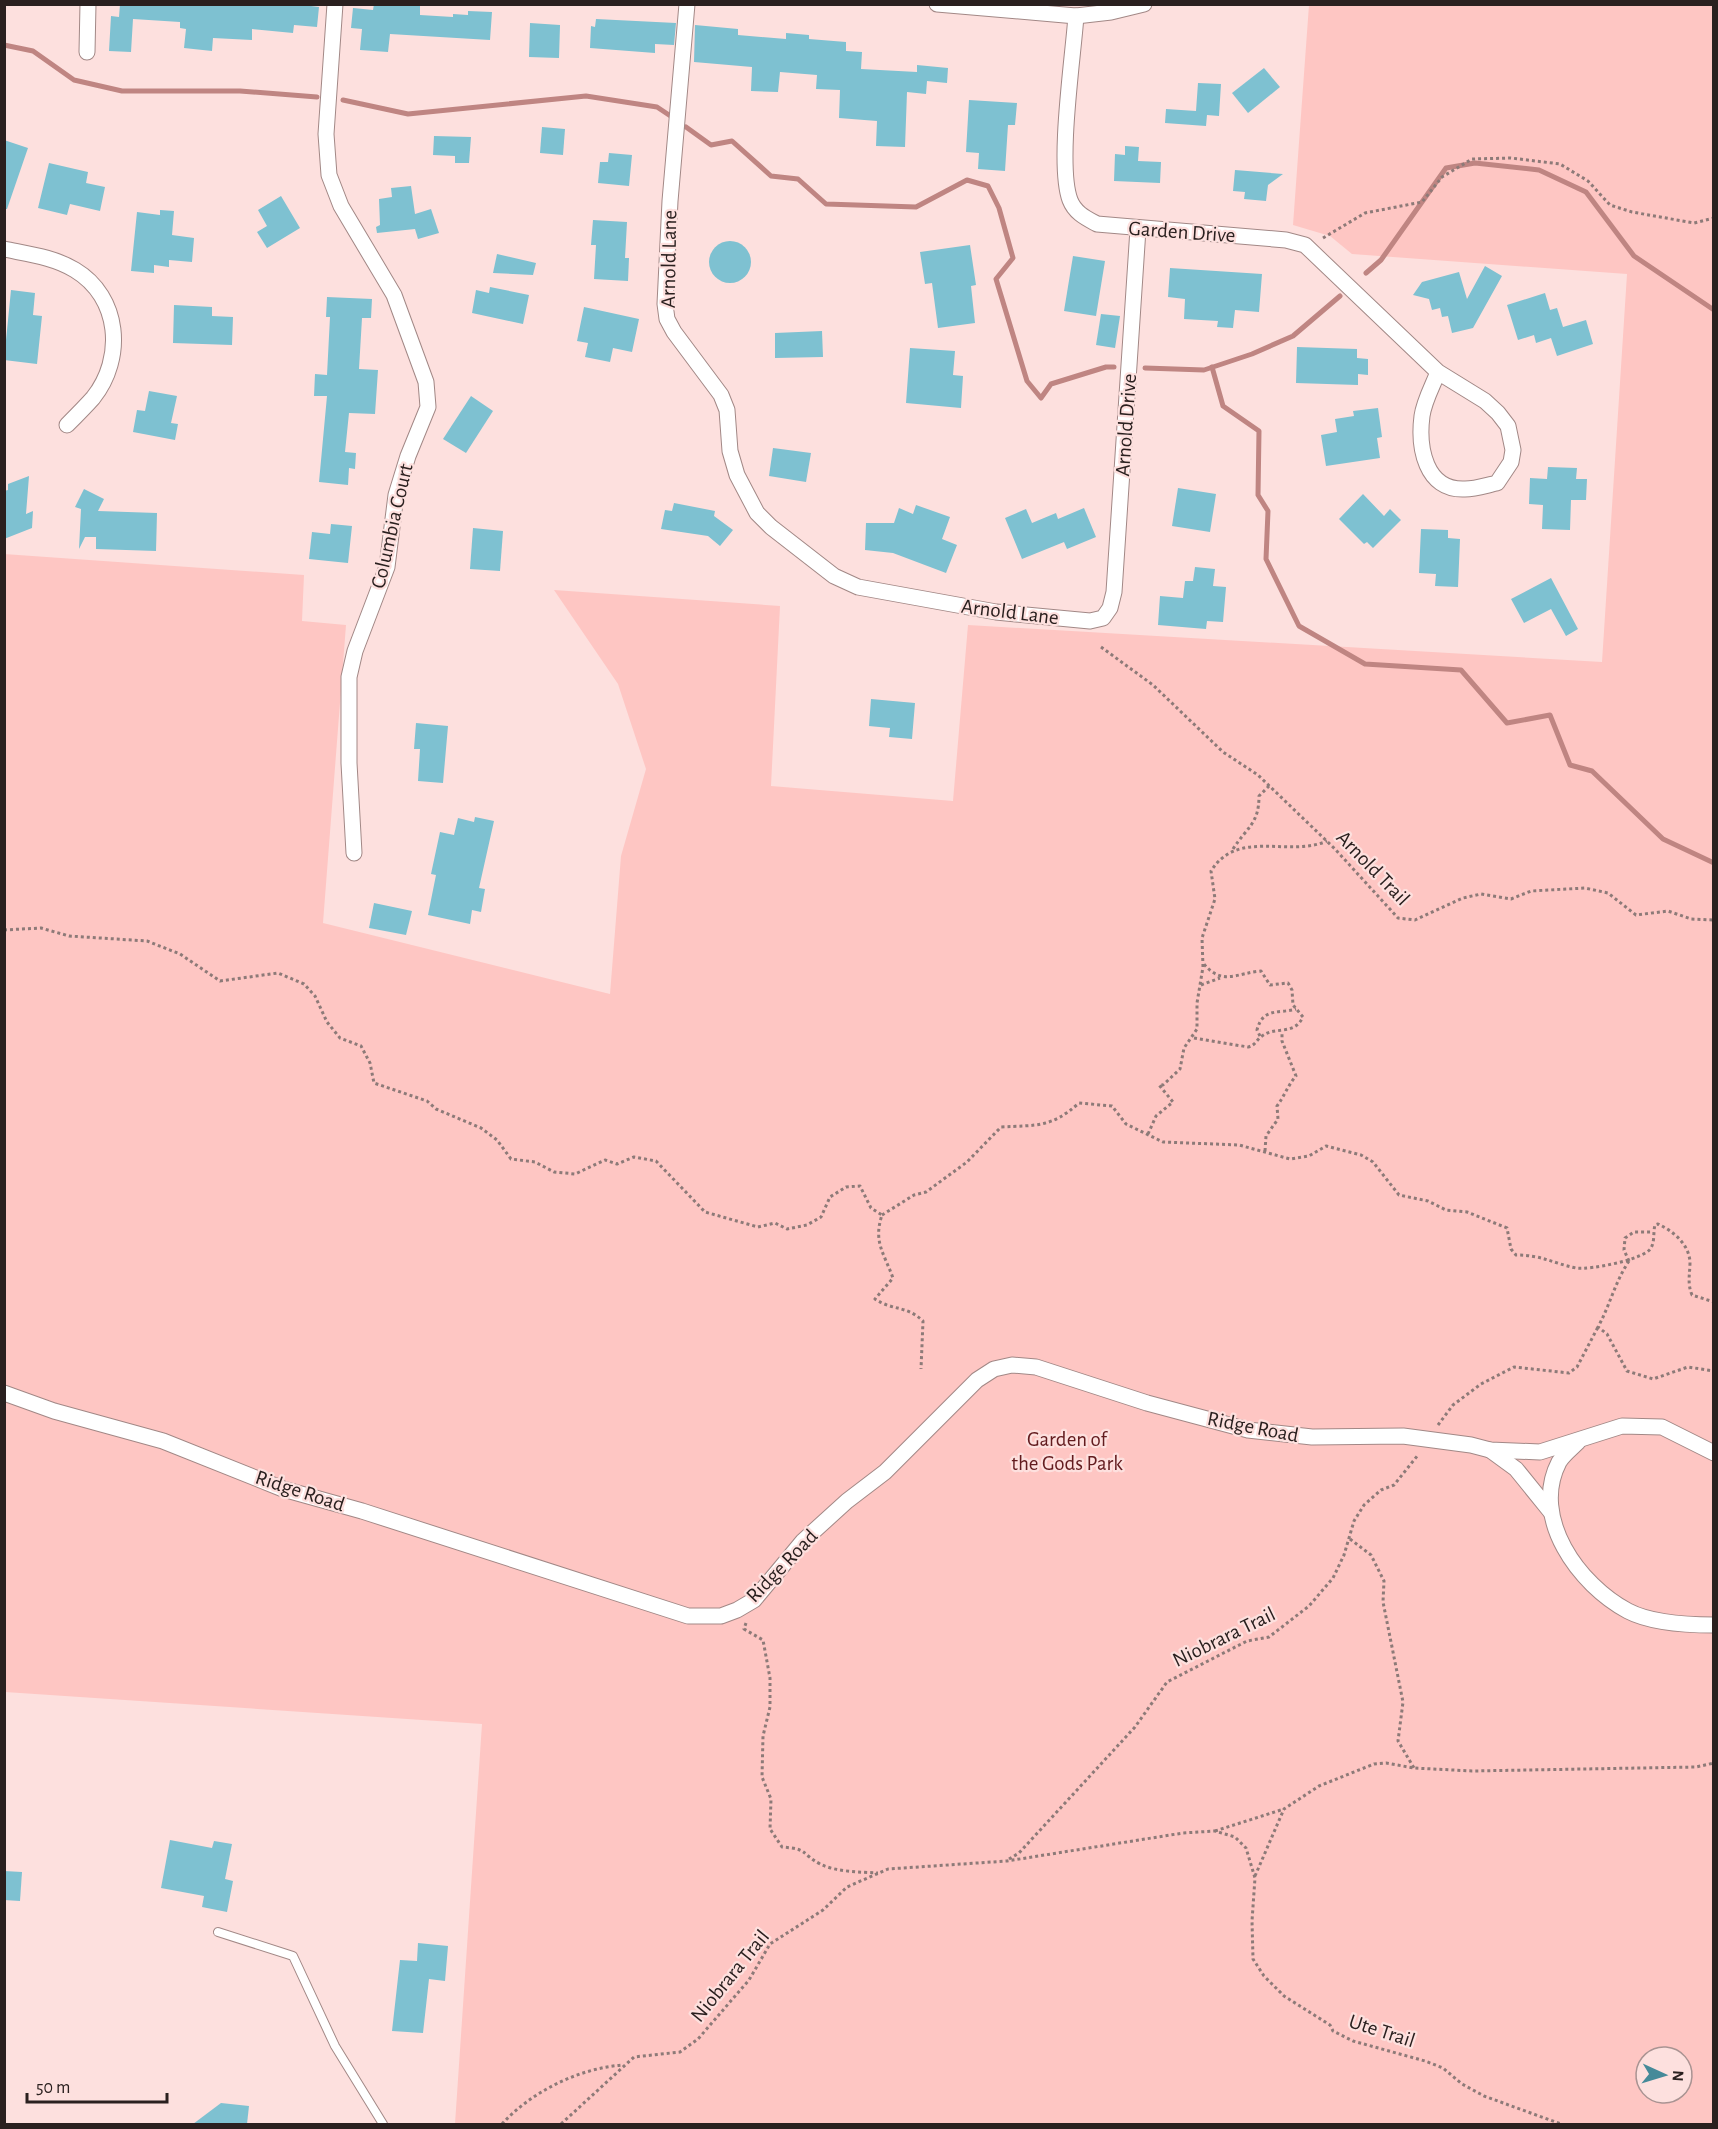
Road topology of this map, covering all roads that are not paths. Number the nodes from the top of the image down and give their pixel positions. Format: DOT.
graph roads {
  1 [pos="88,4"];
  2 [pos="334,4"];
  3 [pos="687,4"];
  4 [pos="937,4"];
  5 [pos="1144,4"];
  6 [pos="1076,16"];
  7 [pos="87,52"];
  8 [pos="1138,229"];
  9 [pos="4,249"];
  10 [pos="1438,372"];
  11 [pos="67,424"];
  12 [pos="1103,618"];
  13 [pos="354,853"];
  14 [pos="4,1393"];
  15 [pos="1578,1442"];
  16 [pos="1490,1450"];
  17 [pos="1713,1453"];
  18 [pos="1550,1511"];
  19 [pos="1713,1625"];
  20 [pos="218,1932"];
  21 [pos="382,2124"];
  1 -- 7 [label="street"];
  2 -- 13 [label="street, Columbia Court"];
  3 -- 12 [label="street, Arnold Lane"];
  4 -- 6 [label="street"];
  5 -- 6 [label="street"];
  6 -- 8 [label="street, Garden Drive"];
  8 -- 10 [label="street, Garden Drive"];
  8 -- 12 [label="street, Arnold Drive"];
  9 -- 11 [label="street"];
  10 -- 10 [label="street"];
  14 -- 16 [label="street, Ridge Road"];
  15 -- 16 [label="street, Ridge Road"];
  15 -- 17 [label="street, Ridge Road"];
  15 -- 18 [label="street"];
  16 -- 18 [label="street, Ridge Road"];
  18 -- 19 [label="street"];
  20 -- 21 [label="lane"];
}
